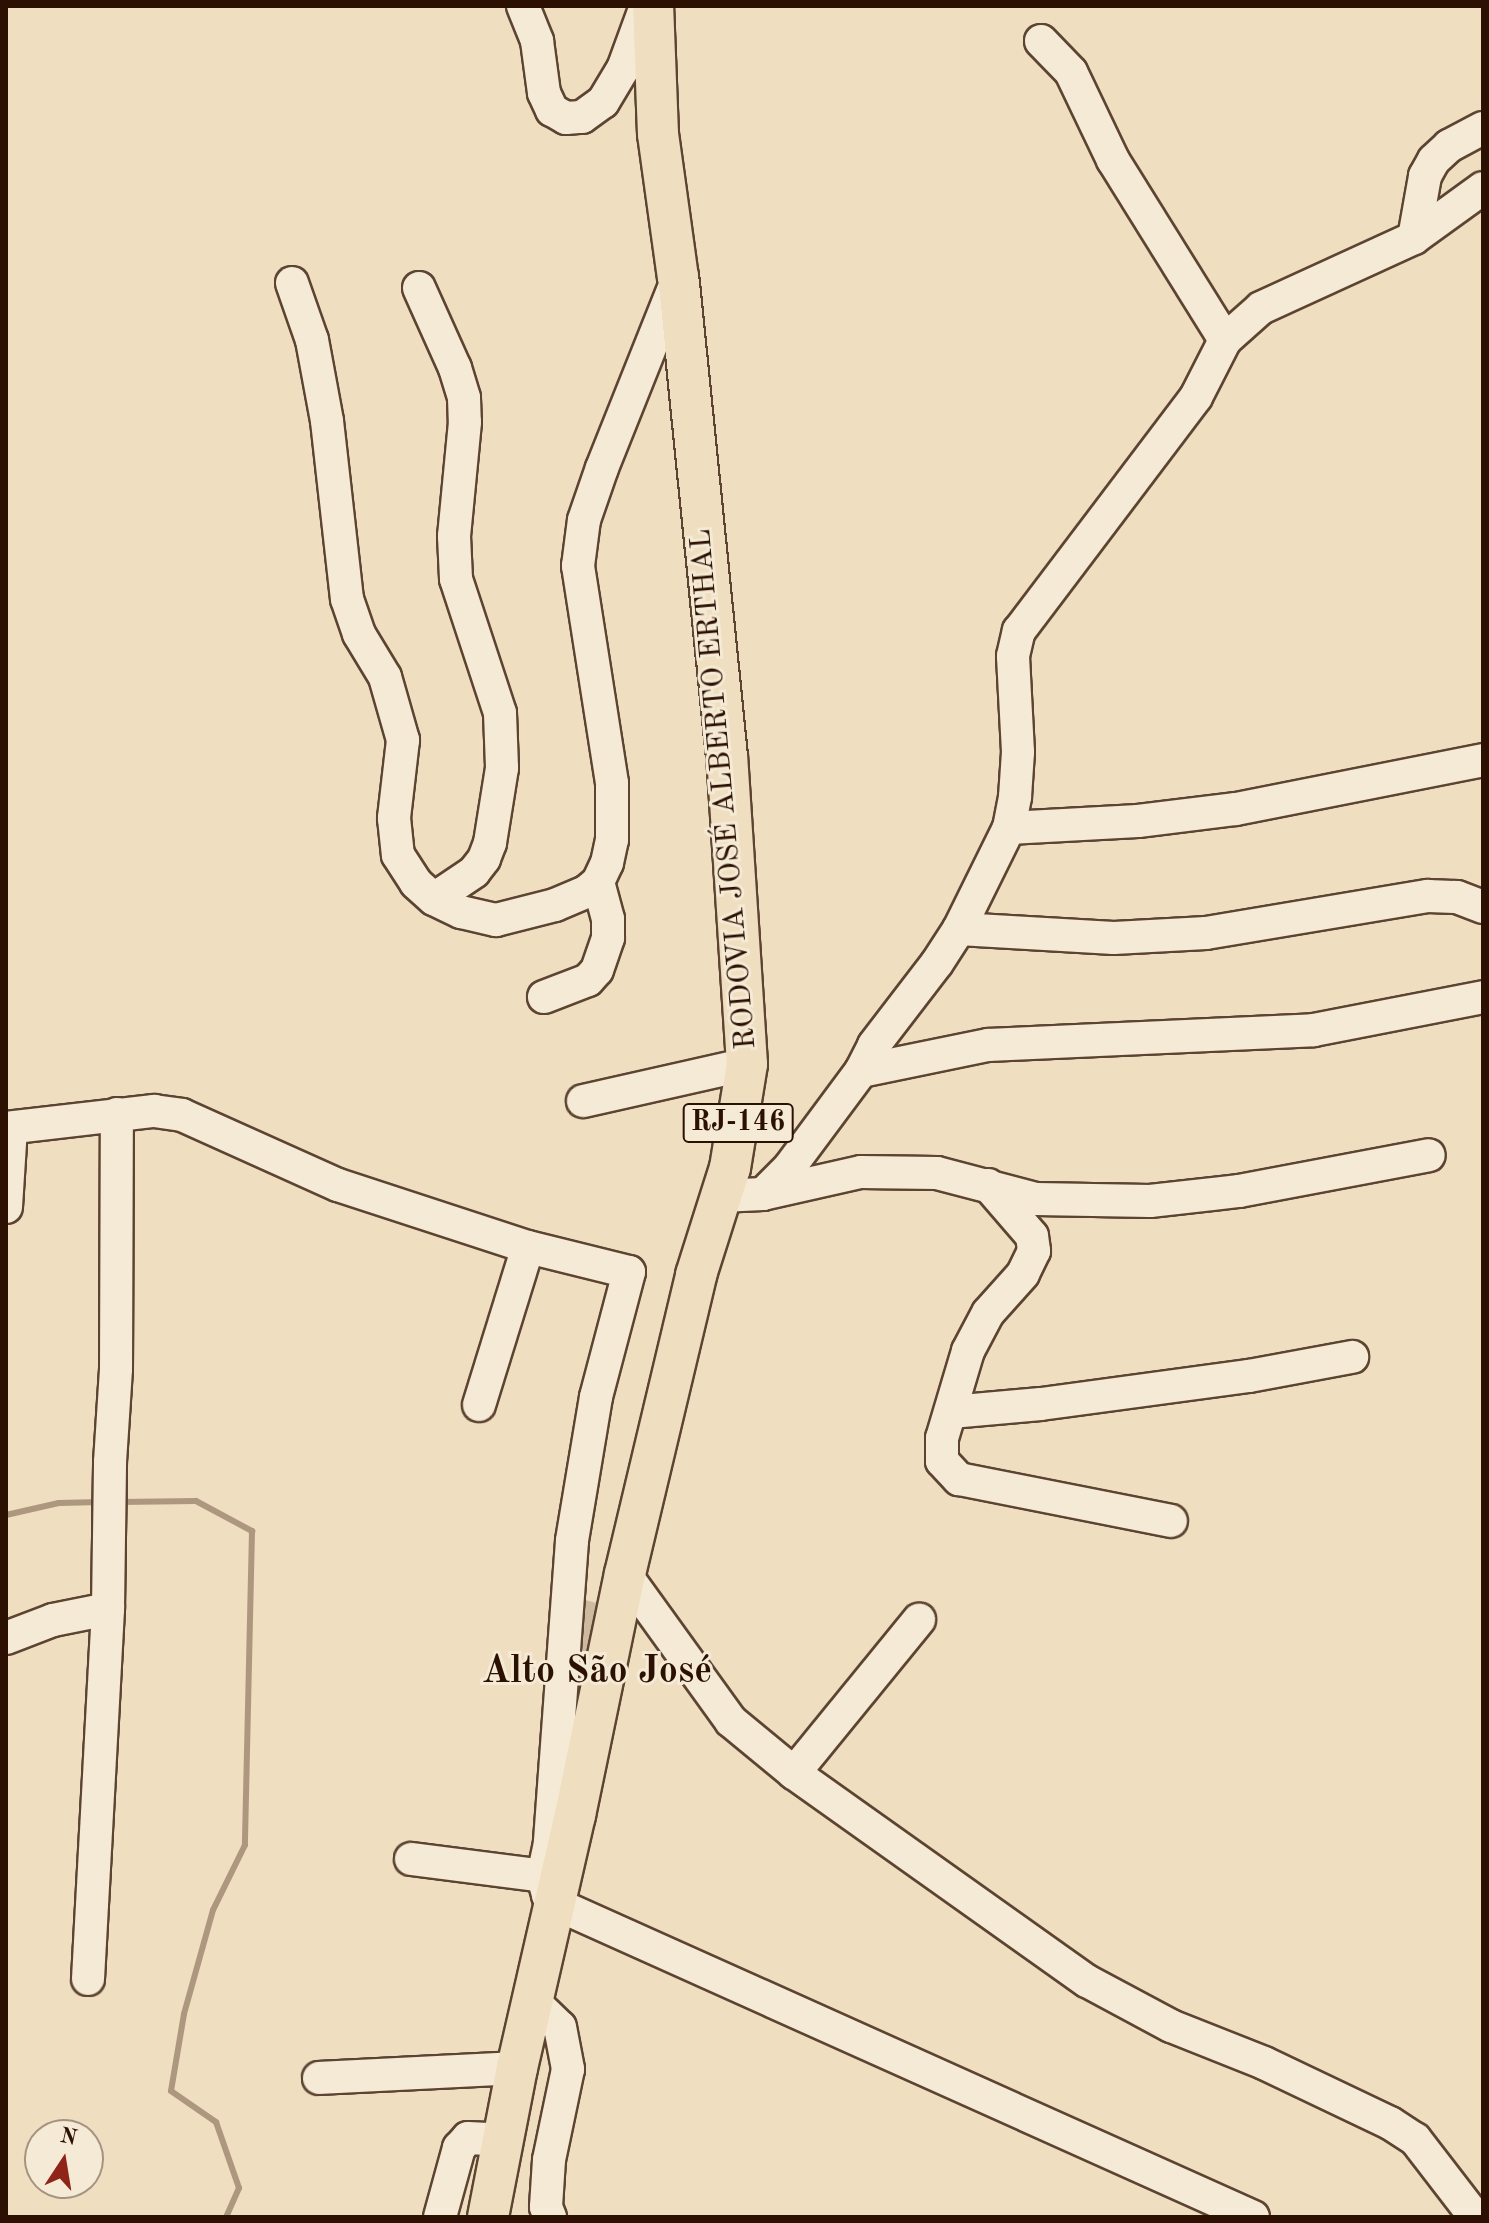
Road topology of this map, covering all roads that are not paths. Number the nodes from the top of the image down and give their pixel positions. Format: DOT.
graph roads {
  1 [pos="523,6"];
  2 [pos="646,6"];
  3 [pos="653,6"];
  4 [pos="1041,41"];
  5 [pos="1483,128"];
  6 [pos="1483,188"];
  7 [pos="1414,238"];
  8 [pos="678,278"];
  9 [pos="292,283"];
  10 [pos="419,288"];
  11 [pos="1225,340"];
  12 [pos="1483,760"];
  13 [pos="1009,828"];
  14 [pos="598,882"];
  15 [pos="434,899"];
  16 [pos="1483,907"];
  17 [pos="959,929"];
  18 [pos="544,997"];
  19 [pos="1483,997"];
  20 [pos="747,1064"];
  21 [pos="861,1071"];
  22 [pos="583,1101"];
  23 [pos="117,1114"];
  24 [pos="8,1128"];
  25 [pos="1429,1155"];
  26 [pos="988,1185"];
  27 [pos="763,1194"];
  28 [pos="721,1196"];
  29 [pos="6,1207"];
  30 [pos="528,1247"];
  31 [pos="1352,1357"];
  32 [pos="479,1405"];
  33 [pos="951,1412"];
  34 [pos="1171,1521"];
  35 [pos="625,1574"];
  36 [pos="108,1609"];
  37 [pos="919,1620"];
  38 [pos="6,1638"];
  39 [pos="794,1773"];
  40 [pos="411,1859"];
  41 [pos="550,1890"];
  42 [pos="88,1979"];
  43 [pos="533,2001"];
  44 [pos="517,2068"];
  45 [pos="319,2078"];
  46 [pos="503,2140"];
  47 [pos="440,2217"];
  48 [pos="488,2217"];
  49 [pos="550,2217"];
  50 [pos="1253,2217"];
  51 [pos="1475,2217"];
  1 -- 2 [label="street"];
  3 -- 8 [label="main road, RODOVIA JOSÉ ALBERTO ERTHAL / RJ-146"];
  4 -- 11 [label="street"];
  5 -- 7 [label="street"];
  6 -- 7 [label="street"];
  7 -- 11 [label="street"];
  8 -- 14 [label="street"];
  8 -- 20 [label="main road, RODOVIA JOSÉ ALBERTO ERTHAL / RJ-146"];
  9 -- 15 [label="street"];
  10 -- 15 [label="street"];
  11 -- 13 [label="street"];
  12 -- 13 [label="street"];
  13 -- 17 [label="street"];
  14 -- 15 [label="street"];
  14 -- 18 [label="street"];
  16 -- 17 [label="street"];
  17 -- 21 [label="street"];
  19 -- 21 [label="street"];
  20 -- 22 [label="street"];
  20 -- 28 [label="main road, RODOVIA JOSÉ ALBERTO ERTHAL / RJ-146"];
  21 -- 27 [label="street"];
  23 -- 24 [label="street"];
  23 -- 30 [label="street"];
  23 -- 36 [label="street"];
  24 -- 29 [label="street"];
  25 -- 26 [label="street"];
  26 -- 27 [label="street"];
  26 -- 33 [label="street"];
  27 -- 28 [label="street"];
  28 -- 35 [label="main road, RODOVIA JOSÉ ALBERTO ERTHAL / RJ-146"];
  30 -- 32 [label="street"];
  30 -- 41 [label="street"];
  31 -- 33 [label="street"];
  33 -- 34 [label="street"];
  35 -- 39 [label="street"];
  35 -- 41 [label="main road, RODOVIA JOSÉ ALBERTO ERTHAL / RJ-146"];
  36 -- 38 [label="street"];
  36 -- 42 [label="street"];
  37 -- 39 [label="street"];
  39 -- 51 [label="street"];
  40 -- 41 [label="street"];
  41 -- 43 [label="main road, RODOVIA JOSÉ ALBERTO ERTHAL / RJ-146"];
  41 -- 50 [label="street"];
  43 -- 44 [label="main road, RODOVIA JOSÉ ALBERTO ERTHAL / RJ-146"];
  43 -- 49 [label="street"];
  44 -- 45 [label="street"];
  44 -- 46 [label="main road, RODOVIA JOSÉ ALBERTO ERTHAL / RJ-146"];
  46 -- 47 [label="street"];
  46 -- 48 [label="main road, RODOVIA JOSÉ ALBERTO ERTHAL / RJ-146"];
}
